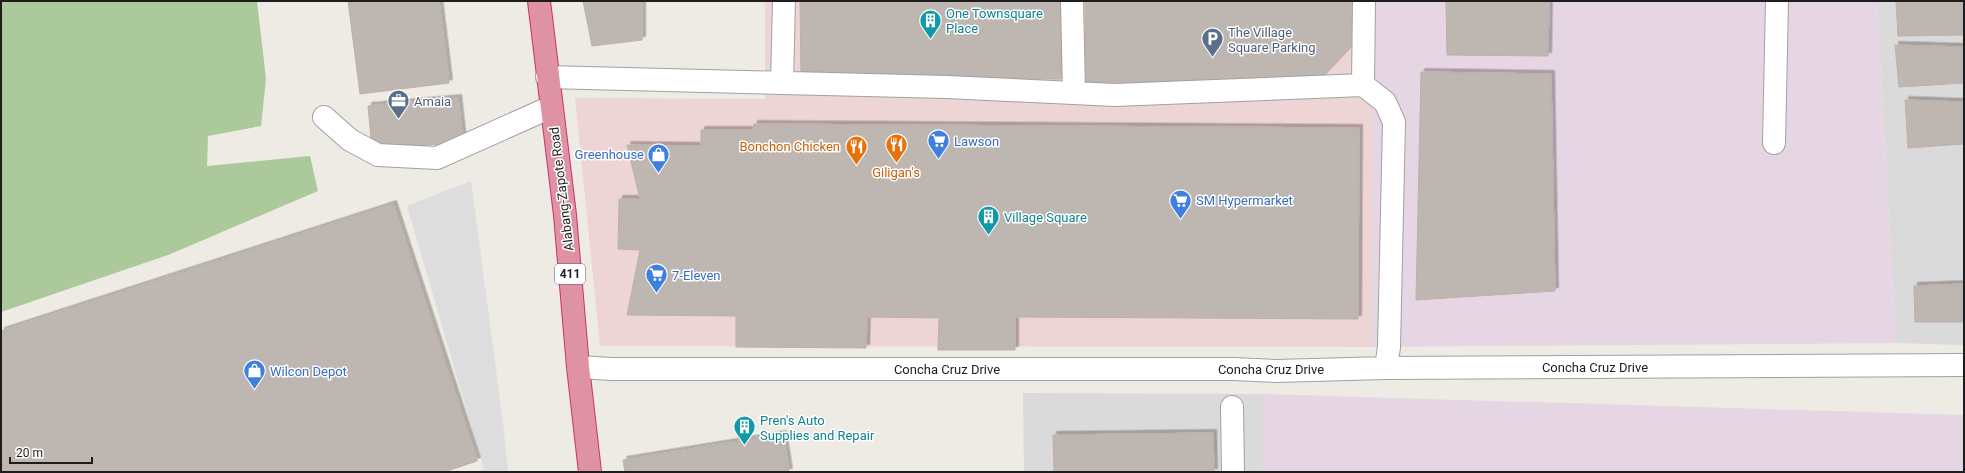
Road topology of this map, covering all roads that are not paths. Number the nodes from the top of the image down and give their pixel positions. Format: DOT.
graph roads {
  1 [pos="539,1"];
  2 [pos="784,1"];
  3 [pos="1072,1"];
  4 [pos="1364,1"];
  5 [pos="1777,1"];
  6 [pos="547,78"];
  7 [pos="782,83"];
  8 [pos="1363,85"];
  9 [pos="1074,92"];
  10 [pos="551,107"];
  11 [pos="324,117"];
  12 [pos="1774,143"];
  13 [pos="1964,365"];
  14 [pos="578,367"];
  15 [pos="1386,368"];
  16 [pos="1232,407"];
  17 [pos="590,472"];
  18 [pos="1232,472"];
  1 -- 6 [label="highway, Alabang-Zapote Road / 411"];
  2 -- 7 [label="street"];
  3 -- 9 [label="street"];
  4 -- 8 [label="street"];
  5 -- 12 [label="street"];
  6 -- 7 [label="street"];
  6 -- 10 [label="highway, Alabang-Zapote Road / 411"];
  7 -- 9 [label="street"];
  8 -- 9 [label="street"];
  8 -- 15 [label="street"];
  10 -- 11 [label="street"];
  10 -- 14 [label="highway, Alabang-Zapote Road / 411"];
  13 -- 15 [label="street, Concha Cruz Drive"];
  14 -- 15 [label="street, Concha Cruz Drive"];
  14 -- 17 [label="highway, Alabang-Zapote Road / 411"];
  16 -- 18 [label="street"];
}
